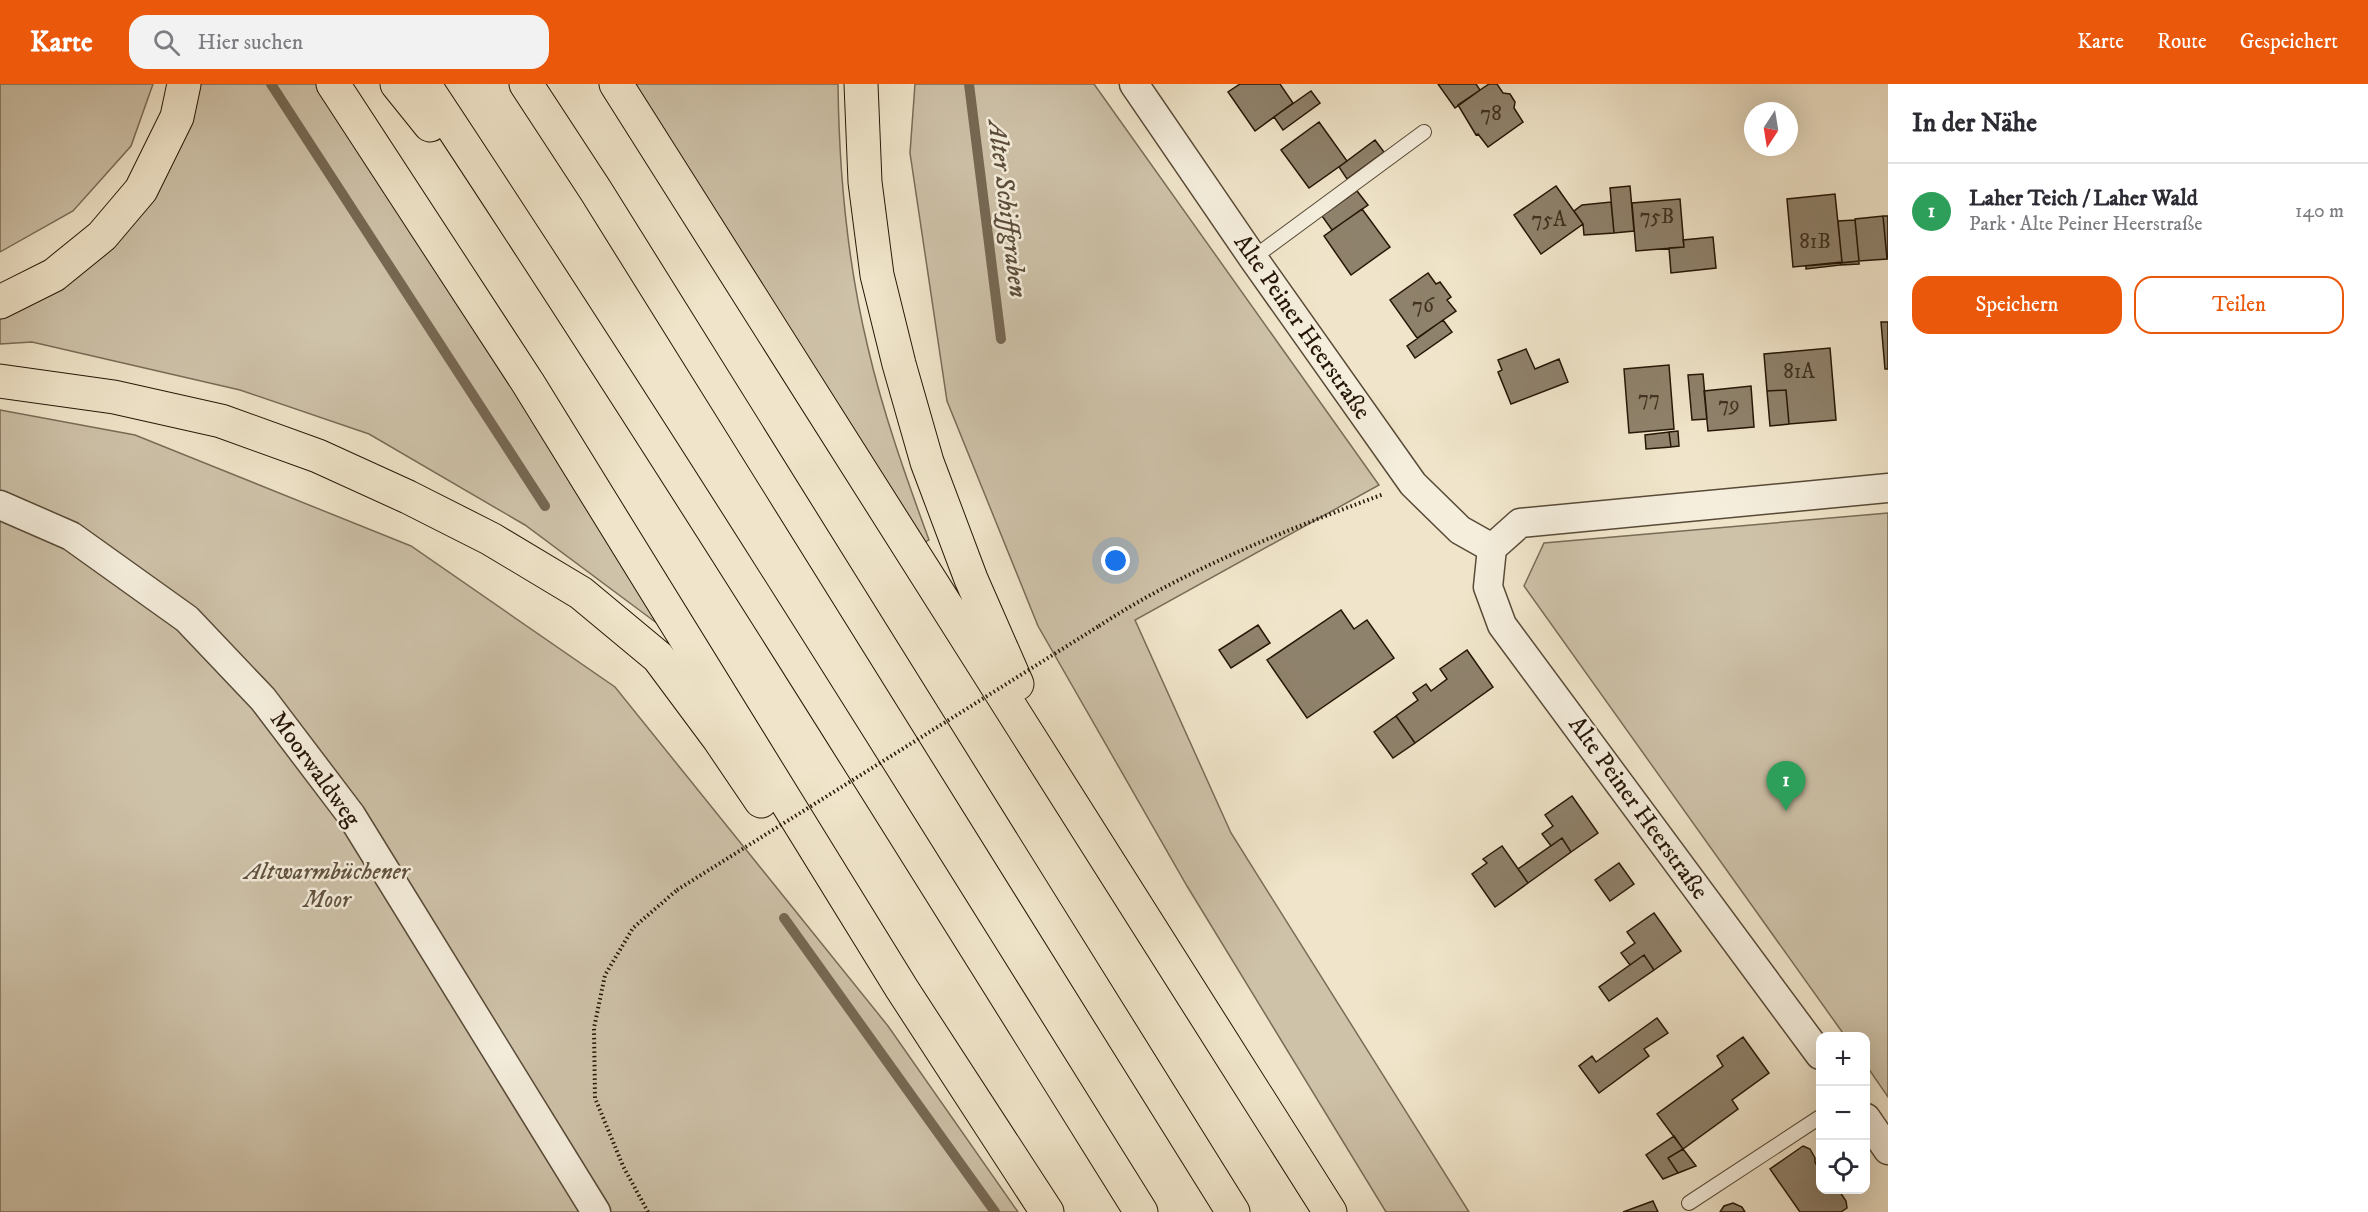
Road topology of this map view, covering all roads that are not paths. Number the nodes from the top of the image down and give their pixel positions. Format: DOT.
graph roads {
  1 [pos="184,84"];
  2 [pos="333,84"];
  3 [pos="397,84"];
  4 [pos="424,84"];
  5 [pos="526,84"];
  6 [pos="616,84"];
  7 [pos="861,84"];
  8 [pos="1134,84"];
  9 [pos="1424,132"];
  10 [pos="1253,258"];
  11 [pos="545,267"];
  12 [pos="0,302"];
  13 [pos="0,381"];
  14 [pos="1888,488"];
  15 [pos="0,505"];
  16 [pos="1492,548"];
  17 [pos="1060,782"];
  18 [pos="902,989"];
  19 [pos="1816,1048"];
  20 [pos="1816,1120"];
  21 [pos="1870,1124"];
  22 [pos="1888,1150"];
  23 [pos="1689,1203"];
  24 [pos="596,1212"];
  25 [pos="1047,1212"];
  26 [pos="1141,1212"];
  27 [pos="1233,1212"];
  28 [pos="1330,1212"];
  1 -- 12 [label="highway"];
  2 -- 18 [label="highway"];
  3 -- 11 [label="highway"];
  4 -- 11 [label="highway"];
  5 -- 27 [label="highway"];
  6 -- 17 [label="highway"];
  7 -- 17 [label="highway"];
  8 -- 10 [label="street, Alte Peiner Heerstraße"];
  9 -- 10 [label="lane"];
  10 -- 16 [label="street, Alte Peiner Heerstraße"];
  11 -- 26 [label="highway"];
  13 -- 18 [label="highway"];
  14 -- 16 [label="street"];
  15 -- 24 [label="street, Moorwaldweg"];
  16 -- 19 [label="street, Alte Peiner Heerstraße"];
  17 -- 28 [label="highway"];
  18 -- 25 [label="highway"];
  20 -- 23 [label="lane"];
  21 -- 22 [label="street"];
}
